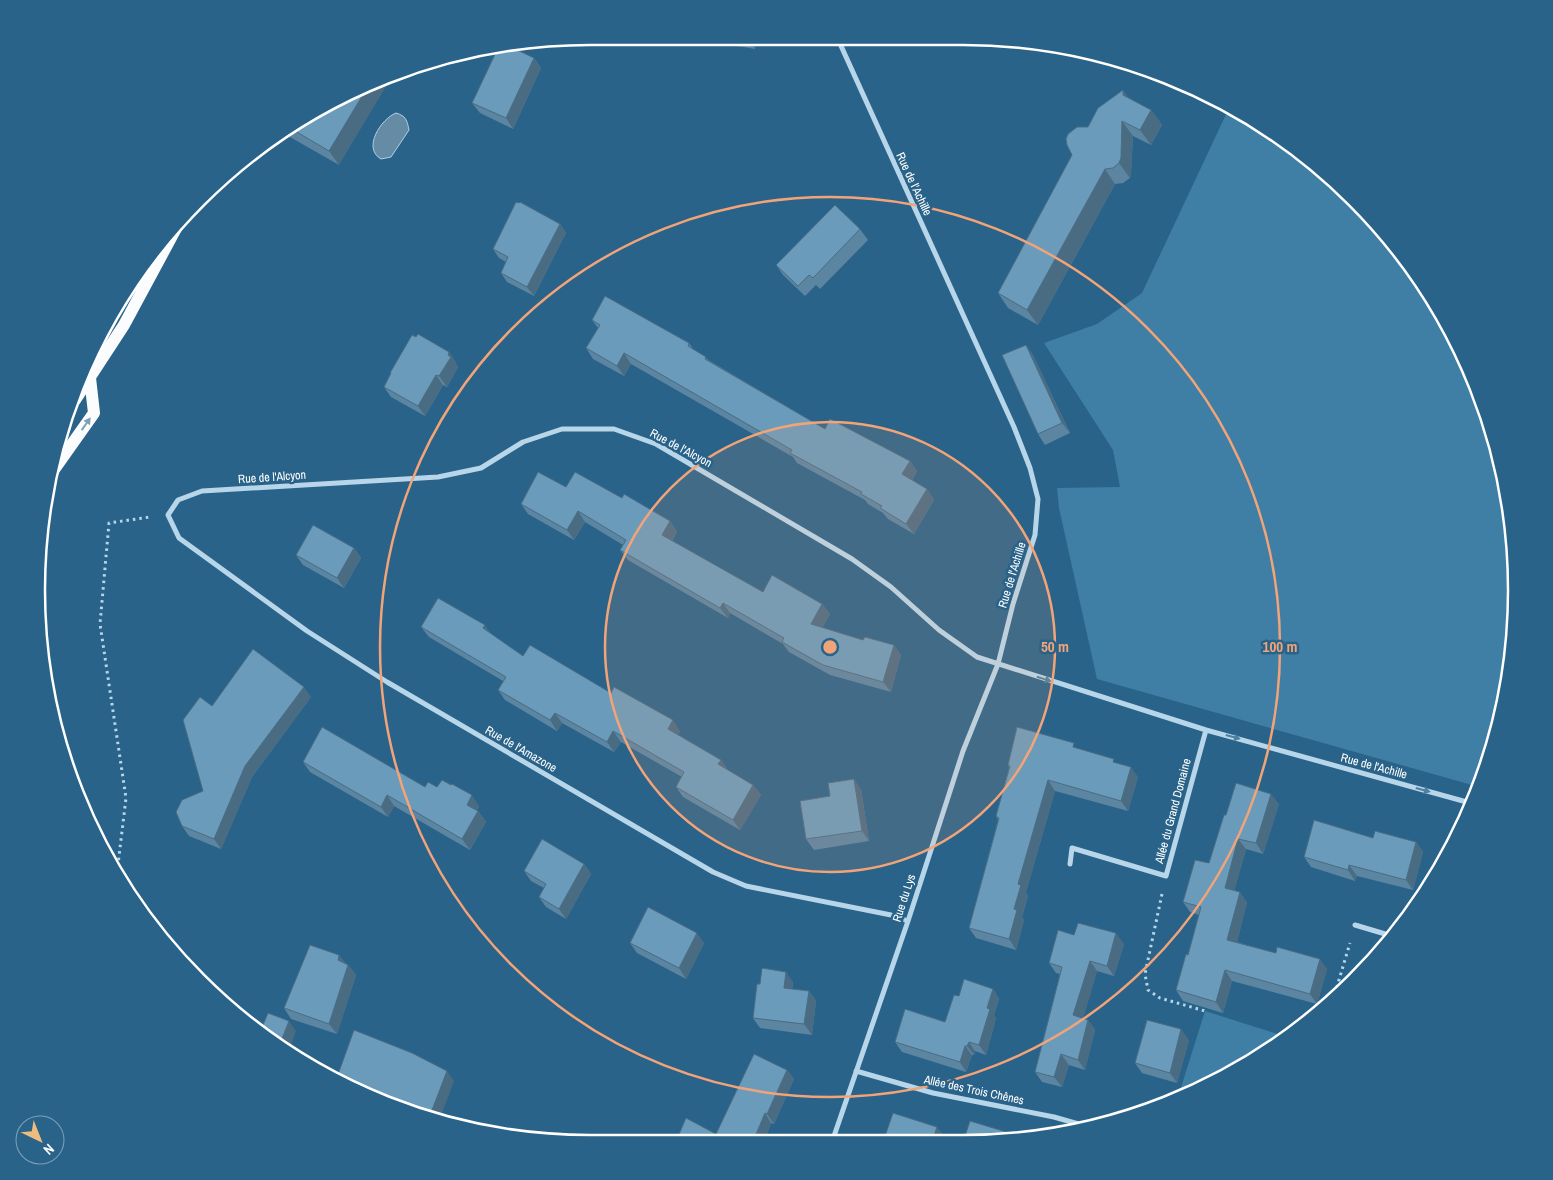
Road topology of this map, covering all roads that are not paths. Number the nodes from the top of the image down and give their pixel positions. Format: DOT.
graph roads {
  1 [pos="841,45"];
  2 [pos="163,252"];
  3 [pos="90,378"];
  4 [pos="84,387"];
  5 [pos="61,459"];
  6 [pos="168,514"];
  7 [pos="998,664"];
  8 [pos="1206,730"];
  9 [pos="1466,802"];
  10 [pos="1070,864"];
  11 [pos="908,921"];
  12 [pos="1355,924"];
  13 [pos="1385,934"];
  14 [pos="856,1071"];
  15 [pos="1077,1123"];
  16 [pos="834,1135"];
  1 -- 7 [label="street, Rue de l'Achille"];
  2 -- 3 [label="main road"];
  3 -- 4 [label="main road"];
  5 -- 3 [label="main road, one-way"];
  6 -- 7 [label="street, Rue de l'Alcyon"];
  6 -- 11 [label="street, Rue de l'Amazone"];
  7 -- 8 [label="street, Rue de l'Achille, one-way"];
  7 -- 11 [label="street, Rue du Lys"];
  8 -- 9 [label="street, Rue de l'Achille, one-way"];
  8 -- 10 [label="street, Allée du Grand Domaine"];
  11 -- 14 [label="street, Rue du Lys"];
  12 -- 13 [label="street"];
  14 -- 15 [label="street, Allée des Trois Chênes"];
  14 -- 16 [label="street, Rue du Lys"];
}
